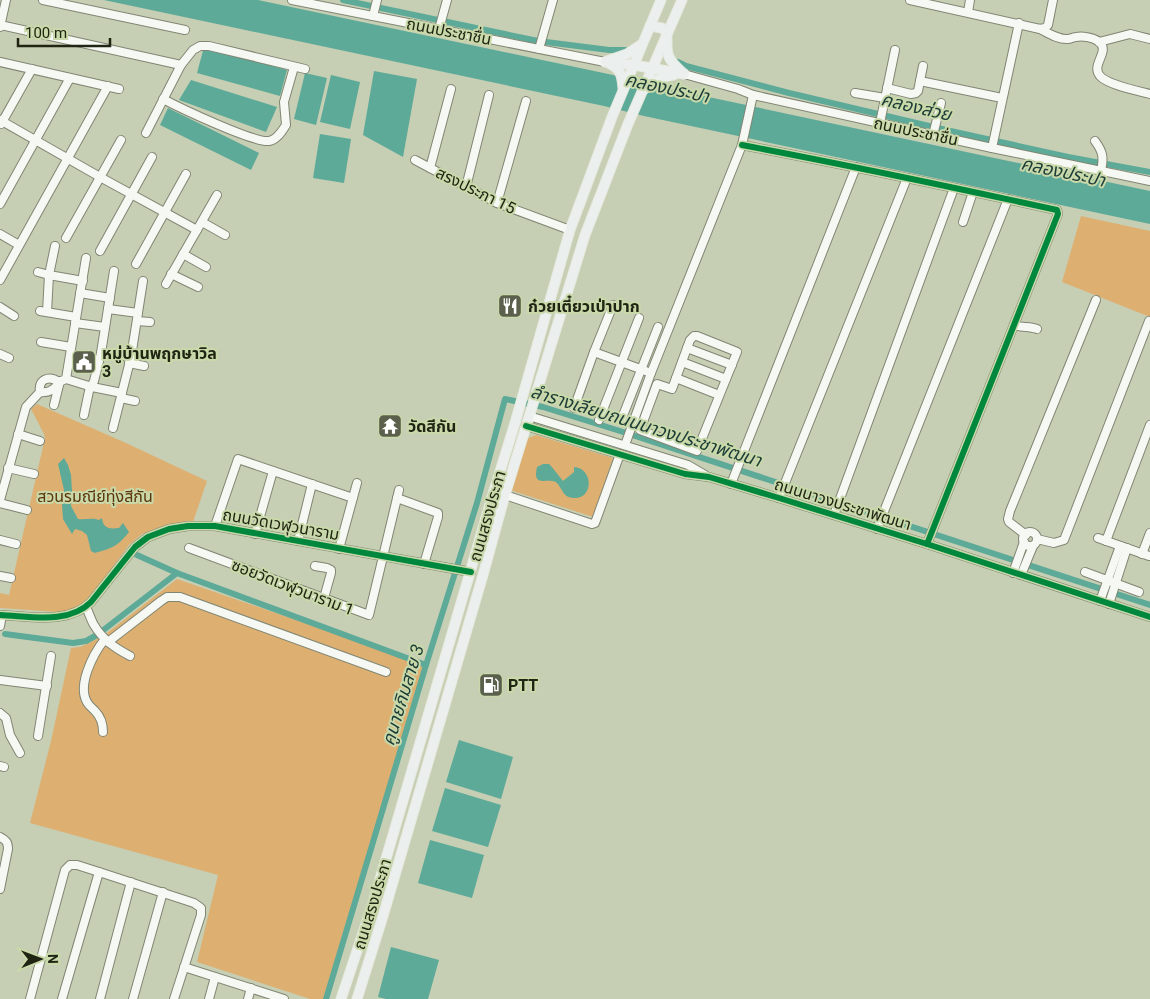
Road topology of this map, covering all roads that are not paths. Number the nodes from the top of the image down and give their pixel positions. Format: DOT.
graph roads {
  1 [pos="6,0"];
  2 [pos="43,0"];
  3 [pos="292,0"];
  4 [pos="377,0"];
  5 [pos="447,0"];
  6 [pos="553,0"];
  7 [pos="661,0"];
  8 [pos="682,0"];
  9 [pos="910,0"];
  10 [pos="970,0"];
  11 [pos="1053,0"];
  12 [pos="968,12"];
  13 [pos="373,15"];
  14 [pos="440,23"];
  15 [pos="1019,24"];
  16 [pos="0,26"];
  17 [pos="650,26"];
  18 [pos="1040,29"];
  19 [pos="185,30"];
  20 [pos="667,33"];
  21 [pos="1150,38"];
  22 [pos="1099,42"];
  23 [pos="541,44"];
  24 [pos="642,44"];
  25 [pos="895,50"];
  26 [pos="0,62"];
  27 [pos="605,62"];
  28 [pos="181,65"];
  29 [pos="634,65"];
  30 [pos="923,66"];
  31 [pos="294,67"];
  32 [pos="651,68"];
  33 [pos="32,69"];
  34 [pos="305,69"];
  35 [pos="684,74"];
  36 [pos="625,77"];
  37 [pos="70,78"];
  38 [pos="920,81"];
  39 [pos="648,82"];
  40 [pos="108,86"];
  41 [pos="451,88"];
  42 [pos="887,88"];
  43 [pos="119,89"];
  44 [pos="855,93"];
  45 [pos="1150,94"];
  46 [pos="490,95"];
  47 [pos="753,95"];
  48 [pos="886,98"];
  49 [pos="1002,98"];
  50 [pos="163,99"];
  51 [pos="526,101"];
  52 [pos="941,103"];
  53 [pos="613,114"];
  54 [pos="881,118"];
  55 [pos="629,119"];
  56 [pos="1,123"];
  57 [pos="934,130"];
  58 [pos="146,134"];
  59 [pos="36,140"];
  60 [pos="120,140"];
  61 [pos="1095,141"];
  62 [pos="743,142"];
  63 [pos="993,143"];
  64 [pos="152,157"];
  65 [pos="68,158"];
  66 [pos="415,160"];
  67 [pos="1102,166"];
  68 [pos="856,167"];
  69 [pos="430,168"];
  70 [pos="186,174"];
  71 [pos="100,177"];
  72 [pos="907,178"];
  73 [pos="1150,181"];
  74 [pos="466,187"];
  75 [pos="954,188"];
  76 [pos="973,192"];
  77 [pos="132,194"];
  78 [pos="217,194"];
  79 [pos="1008,199"];
  80 [pos="497,203"];
  81 [pos="0,204"];
  82 [pos="165,212"];
  83 [pos="202,222"];
  84 [pos="963,222"];
  85 [pos="197,230"];
  86 [pos="570,230"];
  87 [pos="0,234"];
  88 [pos="225,235"];
  89 [pos="66,238"];
  90 [pos="19,245"];
  91 [pos="55,246"];
  92 [pos="100,251"];
  93 [pos="183,254"];
  94 [pos="86,258"];
  95 [pos="136,264"];
  96 [pos="206,267"];
  97 [pos="114,270"];
  98 [pos="38,272"];
  99 [pos="171,274"];
  100 [pos="49,275"];
  101 [pos="0,280"];
  102 [pos="82,281"];
  103 [pos="143,281"];
  104 [pos="166,284"];
  105 [pos="198,287"];
  106 [pos="80,294"];
  107 [pos="110,298"];
  108 [pos="1096,300"];
  109 [pos="613,305"];
  110 [pos="0,308"];
  111 [pos="108,309"];
  112 [pos="14,316"];
  113 [pos="545,316"];
  114 [pos="137,317"];
  115 [pos="639,318"];
  116 [pos="76,320"];
  117 [pos="559,320"];
  118 [pos="1149,321"];
  119 [pos="150,322"];
  120 [pos="1014,325"];
  121 [pos="105,327"];
  122 [pos="658,327"];
  123 [pos="1037,329"];
  124 [pos="41,342"];
  125 [pos="71,347"];
  126 [pos="687,348"];
  127 [pos="101,352"];
  128 [pos="594,352"];
  129 [pos="0,354"];
  130 [pos="9,358"];
  131 [pos="130,360"];
  132 [pos="622,362"];
  133 [pos="682,362"];
  134 [pos="732,365"];
  135 [pos="144,366"];
  136 [pos="642,370"];
  137 [pos="651,373"];
  138 [pos="676,378"];
  139 [pos="726,379"];
  140 [pos="61,381"];
  141 [pos="92,387"];
  142 [pos="38,394"];
  143 [pos="121,395"];
  144 [pos="720,395"];
  145 [pos="135,401"];
  146 [pos="54,406"];
  147 [pos="574,408"];
  148 [pos="519,410"];
  149 [pos="531,412"];
  150 [pos="84,415"];
  151 [pos="515,423"];
  152 [pos="526,426"];
  153 [pos="1150,426"];
  154 [pos="113,428"];
  155 [pos="18,434"];
  156 [pos="40,441"];
  157 [pos="625,445"];
  158 [pos="620,454"];
  159 [pos="8,468"];
  160 [pos="273,471"];
  161 [pos="34,474"];
  162 [pos="709,477"];
  163 [pos="357,483"];
  164 [pos="312,484"];
  165 [pos="731,484"];
  166 [pos="2,486"];
  167 [pos="780,494"];
  168 [pos="505,495"];
  169 [pos="353,498"];
  170 [pos="0,502"];
  171 [pos="26,510"];
  172 [pos="834,516"];
  173 [pos="215,526"];
  174 [pos="878,526"];
  175 [pos="1150,533"];
  176 [pos="255,534"];
  177 [pos="929,538"];
  178 [pos="1025,538"];
  179 [pos="0,540"];
  180 [pos="298,541"];
  181 [pos="1035,543"];
  182 [pos="16,544"];
  183 [pos="1123,547"];
  184 [pos="189,548"];
  185 [pos="339,549"];
  186 [pos="1146,555"];
  187 [pos="383,557"];
  188 [pos="1021,561"];
  189 [pos="424,564"];
  190 [pos="316,566"];
  191 [pos="467,572"];
  192 [pos="1085,572"];
  193 [pos="1017,574"];
  194 [pos="0,576"];
  195 [pos="11,578"];
  196 [pos="1104,586"];
  197 [pos="1115,586"];
  198 [pos="1138,592"];
  199 [pos="324,598"];
  200 [pos="1111,600"];
  201 [pos="1100,601"];
  202 [pos="86,607"];
  203 [pos="1,615"];
  204 [pos="1150,617"];
  205 [pos="0,626"];
  206 [pos="105,639"];
  207 [pos="51,656"];
  208 [pos="130,656"];
  209 [pos="386,672"];
  210 [pos="0,680"];
  211 [pos="46,686"];
  212 [pos="0,713"];
  213 [pos="103,732"];
  214 [pos="38,736"];
  215 [pos="20,753"];
  216 [pos="0,837"];
  217 [pos="99,872"];
  218 [pos="1,879"];
  219 [pos="131,882"];
  220 [pos="0,889"];
  221 [pos="163,892"];
  222 [pos="373,903"];
  223 [pos="386,907"];
  224 [pos="184,967"];
  225 [pos="216,977"];
  226 [pos="251,988"];
  227 [pos="30,999"];
  228 [pos="62,999"];
  229 [pos="100,999"];
  230 [pos="134,999"];
  231 [pos="174,999"];
  232 [pos="209,999"];
  233 [pos="248,999"];
  234 [pos="283,999"];
  235 [pos="342,999"];
  236 [pos="357,999"];
  1 -- 16 [label="street"];
  2 -- 19 [label="street"];
  3 -- 13 [label="street, ถนนประชาชื่น"];
  4 -- 13 [label="street"];
  5 -- 14 [label="street"];
  6 -- 23 [label="street"];
  7 -- 17 [label="main road"];
  8 -- 20 [label="main road, ถนนสรงประภา"];
  9 -- 12 [label="street"];
  10 -- 12 [label="street"];
  11 -- 18 [label="street"];
  12 -- 15 [label="street"];
  13 -- 14 [label="street, ถนนประชาชื่น"];
  14 -- 23 [label="street, ถนนประชาชื่น"];
  15 -- 18 [label="street"];
  15 -- 49 [label="street"];
  16 -- 28 [label="street"];
  17 -- 20 [label="main road"];
  17 -- 24 [label="main road"];
  18 -- 22 [label="street"];
  20 -- 32 [label="main road, ถนนสรงประภา"];
  20 -- 35 [label="main road"];
  21 -- 22 [label="street"];
  22 -- 45 [label="street"];
  23 -- 27 [label="street, ถนนประชาชื่น"];
  24 -- 27 [label="main road"];
  24 -- 29 [label="main road"];
  25 -- 42 [label="street"];
  26 -- 33 [label="street"];
  27 -- 29 [label="main road"];
  27 -- 36 [label="main road"];
  28 -- 31 [label="street"];
  28 -- 50 [label="street"];
  29 -- 32 [label="main road"];
  29 -- 36 [label="main road"];
  30 -- 38 [label="street"];
  31 -- 34 [label="street"];
  31 -- 50 [label="street"];
  32 -- 35 [label="main road"];
  32 -- 39 [label="main road, ถนนสรงประภา"];
  33 -- 37 [label="street"];
  33 -- 56 [label="street"];
  35 -- 39 [label="main road"];
  35 -- 47 [label="street, ถนนประชาชื่น"];
  36 -- 53 [label="main road, ถนนสรงประภา"];
  37 -- 40 [label="street"];
  37 -- 59 [label="street"];
  38 -- 42 [label="street"];
  38 -- 49 [label="street"];
  39 -- 55 [label="main road, ถนนสรงประภา"];
  40 -- 43 [label="street"];
  40 -- 65 [label="street"];
  41 -- 69 [label="street, สรงประภา 15"];
  42 -- 48 [label="street"];
  44 -- 48 [label="street"];
  46 -- 74 [label="street"];
  47 -- 54 [label="street, ถนนประชาชื่น"];
  47 -- 62 [label="street"];
  48 -- 54 [label="street"];
  49 -- 63 [label="street"];
  50 -- 58 [label="street"];
  51 -- 80 [label="street"];
  52 -- 57 [label="street"];
  53 -- 55 [label="main road"];
  53 -- 86 [label="main road, ถนนสรงประภา"];
  54 -- 57 [label="street, ถนนประชาชื่น"];
  55 -- 117 [label="main road, ถนนสรงประภา"];
  56 -- 59 [label="street"];
  57 -- 63 [label="street, ถนนประชาชื่น"];
  59 -- 65 [label="street"];
  59 -- 81 [label="street"];
  60 -- 71 [label="street"];
  61 -- 67 [label="street"];
  62 -- 68 [label="street"];
  62 -- 137 [label="street"];
  63 -- 67 [label="street, ถนนประชาชื่น"];
  64 -- 77 [label="street"];
  65 -- 71 [label="street"];
  65 -- 90 [label="street"];
  66 -- 69 [label="street"];
  67 -- 73 [label="street, ถนนประชาชื่น"];
  68 -- 72 [label="street"];
  68 -- 165 [label="street"];
  69 -- 74 [label="street, สรงประภา 15"];
  70 -- 82 [label="street"];
  71 -- 77 [label="street"];
  71 -- 89 [label="street"];
  72 -- 75 [label="street"];
  72 -- 167 [label="street"];
  74 -- 80 [label="street, สรงประภา 15"];
  75 -- 76 [label="street"];
  75 -- 172 [label="street"];
  76 -- 79 [label="street"];
  76 -- 84 [label="street"];
  77 -- 82 [label="street"];
  77 -- 92 [label="street"];
  78 -- 83 [label="street"];
  79 -- 120 [label="street"];
  79 -- 174 [label="street"];
  80 -- 86 [label="street, สรงประภา 15"];
  82 -- 85 [label="street"];
  82 -- 95 [label="street"];
  83 -- 85 [label="street"];
  83 -- 88 [label="street"];
  85 -- 93 [label="street"];
  86 -- 113 [label="main road, ถนนสรงประภา"];
  87 -- 90 [label="street"];
  90 -- 101 [label="street"];
  91 -- 100 [label="street"];
  93 -- 96 [label="street"];
  93 -- 99 [label="street"];
  94 -- 102 [label="street"];
  97 -- 107 [label="street"];
  98 -- 100 [label="street"];
  99 -- 104 [label="street"];
  99 -- 105 [label="street"];
  100 -- 102 [label="street"];
  100 -- 116 [label="street"];
  102 -- 106 [label="street"];
  103 -- 114 [label="street"];
  106 -- 107 [label="street"];
  106 -- 116 [label="street"];
  107 -- 111 [label="street"];
  108 -- 178 [label="street"];
  109 -- 128 [label="street"];
  110 -- 112 [label="street"];
  111 -- 114 [label="street"];
  111 -- 121 [label="street"];
  113 -- 117 [label="main road"];
  113 -- 148 [label="main road, ถนนสรงประภา"];
  114 -- 119 [label="street"];
  114 -- 131 [label="street"];
  115 -- 132 [label="street"];
  116 -- 121 [label="street"];
  116 -- 125 [label="street"];
  117 -- 149 [label="main road, ถนนสรงประภา"];
  118 -- 181 [label="street"];
  120 -- 123 [label="street"];
  120 -- 177 [label="street"];
  121 -- 127 [label="street"];
  122 -- 136 [label="street"];
  124 -- 125 [label="street"];
  125 -- 140 [label="street"];
  126 -- 133 [label="street"];
  126 -- 134 [label="street"];
  126 -- 134 [label="street"];
  127 -- 131 [label="street"];
  127 -- 141 [label="street"];
  128 -- 132 [label="street"];
  128 -- 147 [label="street"];
  129 -- 130 [label="street"];
  131 -- 135 [label="street"];
  131 -- 143 [label="street"];
  132 -- 136 [label="street"];
  132 -- 136 [label="street"];
  133 -- 138 [label="street"];
  133 -- 139 [label="street"];
  134 -- 139 [label="street"];
  136 -- 137 [label="street"];
  137 -- 157 [label="street"];
  138 -- 144 [label="street"];
  138 -- 144 [label="street"];
  139 -- 144 [label="street"];
  140 -- 141 [label="street"];
  140 -- 142 [label="street"];
  140 -- 142 [label="street"];
  140 -- 146 [label="street"];
  141 -- 143 [label="street"];
  141 -- 150 [label="street"];
  142 -- 155 [label="street"];
  143 -- 145 [label="street"];
  143 -- 154 [label="street"];
  148 -- 149 [label="main road"];
  148 -- 151 [label="main road, ถนนสรงประภา"];
  149 -- 152 [label="main road, ถนนสรงประภา"];
  149 -- 157 [label="street, ถนนนาวงประชาพัฒนา"];
  151 -- 152 [label="main road"];
  151 -- 191 [label="main road, ถนนสรงประภา"];
  152 -- 158 [label="street, ถนนนาวงประชาพัฒนา"];
  152 -- 168 [label="main road, ถนนสรงประภา"];
  153 -- 183 [label="street"];
  155 -- 156 [label="street"];
  155 -- 159 [label="street"];
  157 -- 162 [label="street, ถนนนาวงประชาพัฒนา"];
  158 -- 162 [label="street, ถนนนาวงประชาพัฒนา"];
  158 -- 168 [label="street"];
  159 -- 161 [label="street"];
  159 -- 166 [label="street"];
  160 -- 164 [label="street"];
  160 -- 173 [label="street"];
  160 -- 176 [label="street"];
  162 -- 165 [label="street, ถนนนาวงประชาพัฒนา"];
  163 -- 169 [label="street"];
  164 -- 169 [label="street"];
  164 -- 180 [label="street"];
  165 -- 167 [label="street, ถนนนาวงประชาพัฒนา"];
  166 -- 170 [label="street"];
  167 -- 172 [label="street, ถนนนาวงประชาพัฒนา"];
  168 -- 223 [label="main road, ถนนสรงประภา"];
  169 -- 185 [label="street"];
  170 -- 171 [label="street"];
  172 -- 174 [label="street, ถนนนาวงประชาพัฒนา"];
  173 -- 176 [label="street, ถนนวัดเวฬุวนาราม"];
  173 -- 202 [label="street, ถนนวัดเวฬุวนาราม"];
  174 -- 177 [label="street, ถนนนาวงประชาพัฒนา"];
  175 -- 186 [label="street"];
  176 -- 180 [label="street, ถนนวัดเวฬุวนาราม"];
  177 -- 193 [label="street, ถนนนาวงประชาพัฒนา"];
  178 -- 181 [label="street"];
  178 -- 181 [label="street"];
  178 -- 188 [label="street"];
  179 -- 182 [label="street"];
  180 -- 185 [label="street, ถนนวัดเวฬุวนาราม"];
  181 -- 188 [label="street"];
  183 -- 186 [label="street"];
  183 -- 196 [label="street"];
  183 -- 197 [label="street"];
  184 -- 199 [label="street, ซอยวัดเวฬุวนาราม 1"];
  185 -- 187 [label="street, ถนนวัดเวฬุวนาราม"];
  187 -- 189 [label="street, ถนนวัดเวฬุวนาราม"];
  187 -- 189 [label="street"];
  187 -- 199 [label="street, ซอยวัดเวฬุวนาราม 1"];
  188 -- 193 [label="street"];
  189 -- 191 [label="street, ถนนวัดเวฬุวนาราม"];
  190 -- 199 [label="street"];
  191 -- 222 [label="main road, ถนนสรงประภา"];
  192 -- 196 [label="street"];
  193 -- 201 [label="street, ถนนนาวงประชาพัฒนา"];
  194 -- 195 [label="street"];
  196 -- 197 [label="street"];
  196 -- 201 [label="street"];
  197 -- 198 [label="street"];
  197 -- 200 [label="street"];
  200 -- 201 [label="street, ถนนนาวงประชาพัฒนา"];
  200 -- 204 [label="street, ถนนนาวงประชาพัฒนา"];
  202 -- 203 [label="street, ถนนวัดเวฬุวนาราม"];
  202 -- 206 [label="street"];
  203 -- 205 [label="street"];
  206 -- 208 [label="street"];
  206 -- 209 [label="street"];
  206 -- 213 [label="street"];
  207 -- 211 [label="street"];
  210 -- 211 [label="street"];
  211 -- 214 [label="street"];
  212 -- 215 [label="street"];
  216 -- 218 [label="street"];
  217 -- 219 [label="street"];
  217 -- 227 [label="street"];
  217 -- 228 [label="street"];
  218 -- 220 [label="street"];
  219 -- 221 [label="street"];
  219 -- 229 [label="street"];
  221 -- 224 [label="street"];
  221 -- 230 [label="street"];
  222 -- 223 [label="main road"];
  222 -- 235 [label="main road, ถนนสรงประภา"];
  223 -- 236 [label="main road, ถนนสรงประภา"];
  224 -- 225 [label="street"];
  224 -- 231 [label="street"];
  225 -- 226 [label="street"];
  225 -- 232 [label="street"];
  226 -- 233 [label="street"];
  226 -- 234 [label="street"];
}
